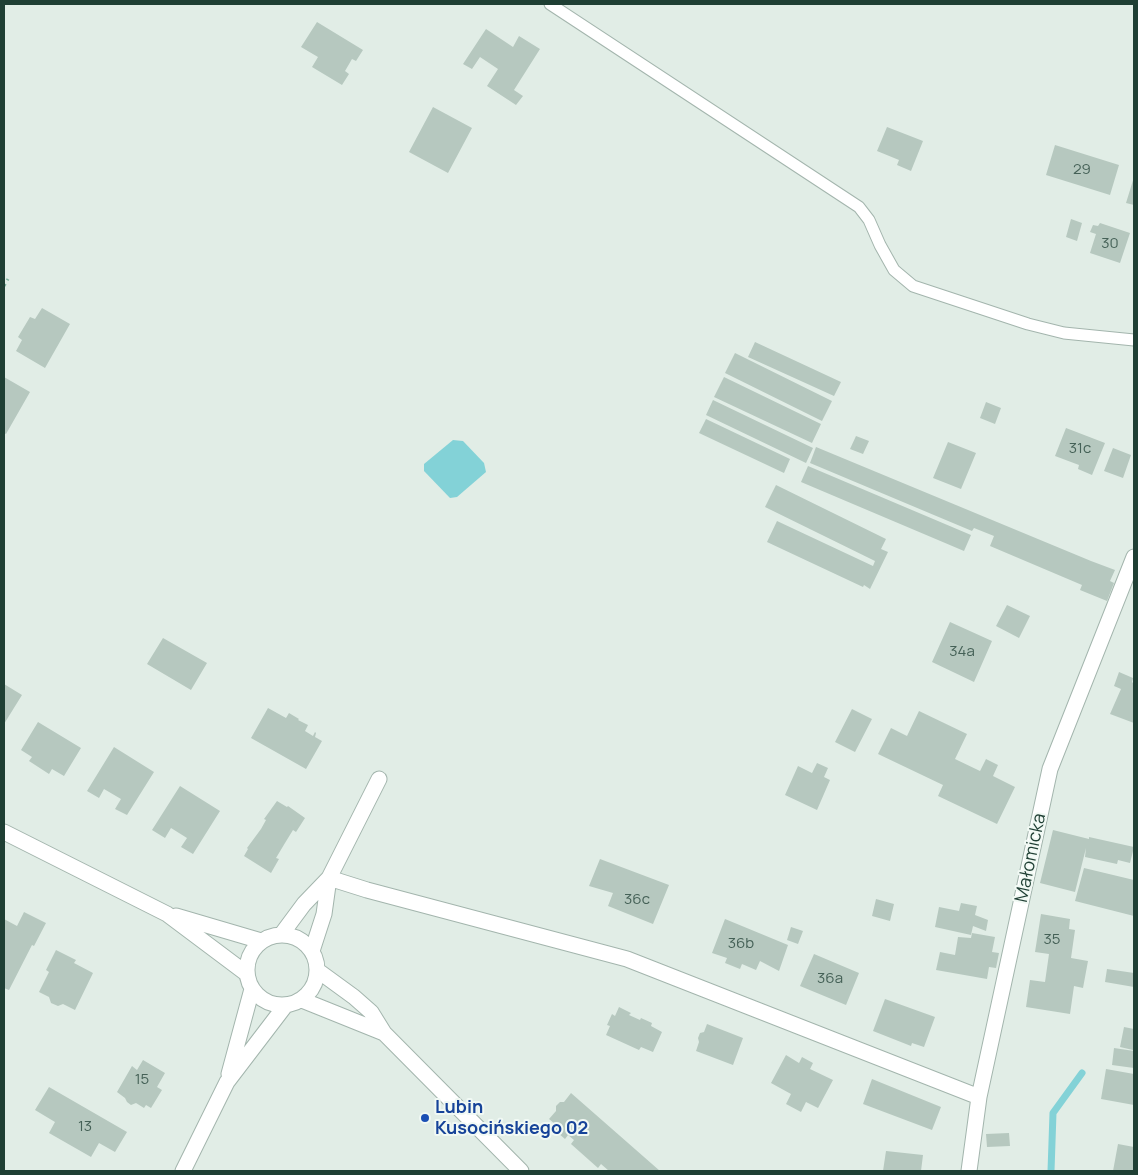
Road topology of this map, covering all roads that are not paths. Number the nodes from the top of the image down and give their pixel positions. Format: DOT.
graph roads {
  1 [pos="550,4"];
  2 [pos="1134,340"];
  3 [pos="1134,556"];
  4 [pos="379,779"];
  5 [pos="4,832"];
  6 [pos="329,878"];
  7 [pos="167,914"];
  8 [pos="281,935"];
  9 [pos="261,941"];
  10 [pos="312,951"];
  11 [pos="317,970"];
  12 [pos="247,974"];
  13 [pos="252,989"];
  14 [pos="302,1000"];
  15 [pos="285,1006"];
  16 [pos="384,1033"];
  17 [pos="227,1082"];
  18 [pos="979,1097"];
  19 [pos="183,1171"];
  20 [pos="521,1171"];
  21 [pos="969,1171"];
  1 -- 2 [label="lane"];
  3 -- 18 [label="street, Małomicka"];
  4 -- 6 [label="street"];
  5 -- 7 [label="street"];
  6 -- 8 [label="street"];
  6 -- 10 [label="street"];
  6 -- 18 [label="street"];
  7 -- 9 [label="street"];
  7 -- 12 [label="street"];
  8 -- 9 [label="street"];
  8 -- 10 [label="street"];
  9 -- 12 [label="street"];
  10 -- 11 [label="street"];
  11 -- 14 [label="street"];
  11 -- 16 [label="street"];
  12 -- 13 [label="street"];
  13 -- 15 [label="street"];
  13 -- 17 [label="street"];
  14 -- 15 [label="street"];
  14 -- 16 [label="street"];
  15 -- 17 [label="street"];
  16 -- 20 [label="street"];
  17 -- 19 [label="street"];
  18 -- 21 [label="street, Małomicka"];
}
